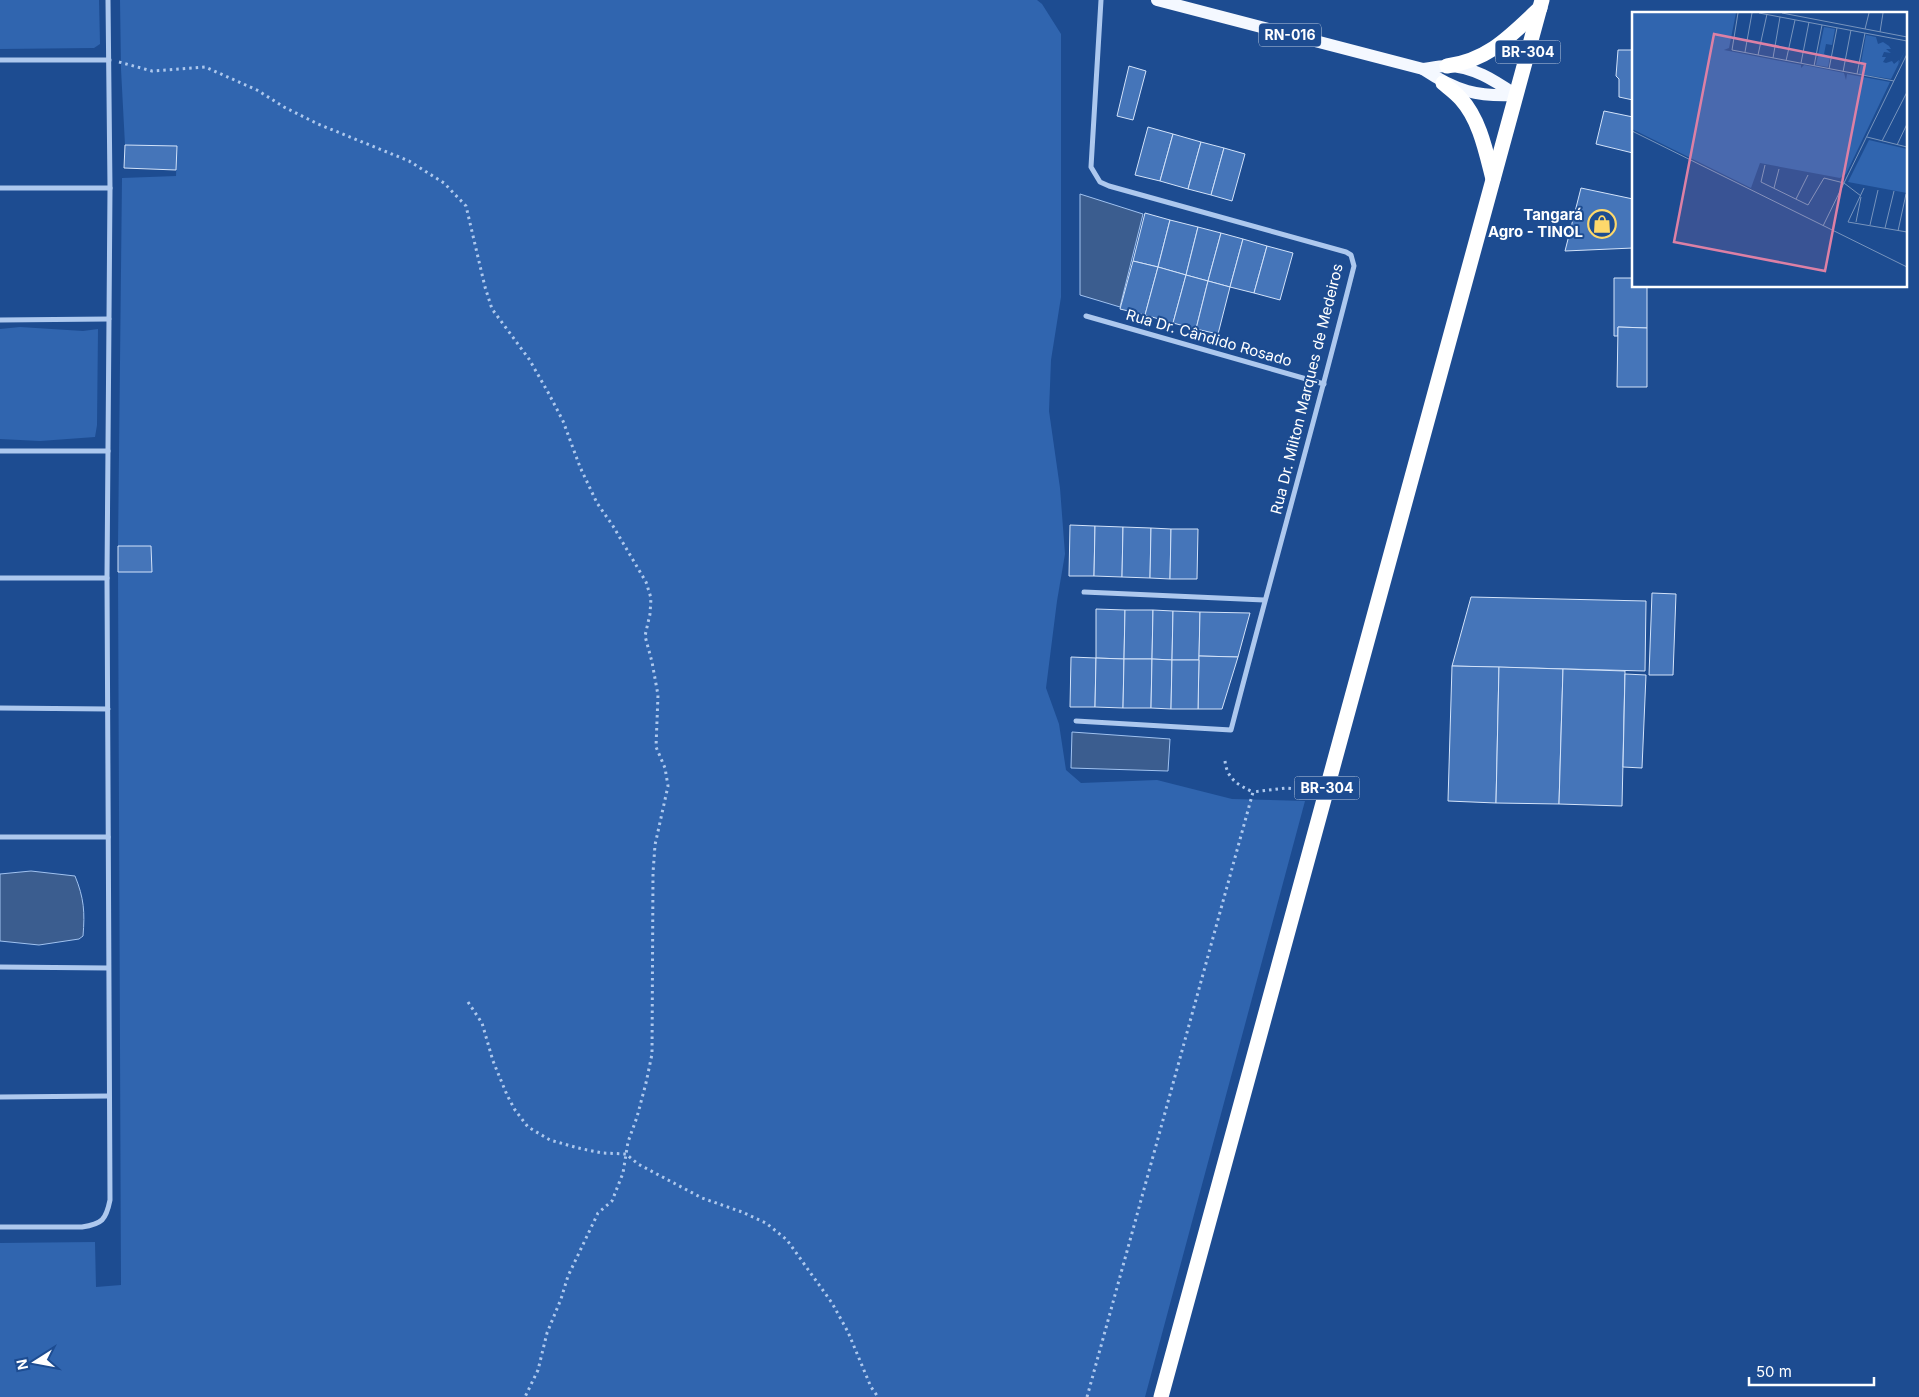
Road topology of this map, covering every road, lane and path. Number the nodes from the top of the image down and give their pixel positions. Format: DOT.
graph roads {
  1 [pos="108,0"];
  2 [pos="1101,0"];
  3 [pos="1157,0"];
  4 [pos="1178,3"];
  5 [pos="1541,4"];
  6 [pos="0,60"];
  7 [pos="109,60"];
  8 [pos="1447,66"];
  9 [pos="1423,69"];
  10 [pos="1443,83"];
  11 [pos="1516,95"];
  12 [pos="1493,180"];
  13 [pos="0,188"];
  14 [pos="110,188"];
  15 [pos="1086,316"];
  16 [pos="0,320"];
  17 [pos="109,320"];
  18 [pos="1324,384"];
  19 [pos="0,451"];
  20 [pos="108,451"];
  21 [pos="0,578"];
  22 [pos="107,578"];
  23 [pos="1084,592"];
  24 [pos="1264,600"];
  25 [pos="0,708"];
  26 [pos="108,709"];
  27 [pos="1076,721"];
  28 [pos="1225,761"];
  29 [pos="1314,791"];
  30 [pos="1253,792"];
  31 [pos="0,837"];
  32 [pos="108,837"];
  33 [pos="0,967"];
  34 [pos="108,968"];
  35 [pos="468,1002"];
  36 [pos="109,1096"];
  37 [pos="0,1097"];
  38 [pos="626,1154"];
  39 [pos="0,1227"];
  40 [pos="525,1397"];
  41 [pos="878,1397"];
  42 [pos="1087,1397"];
  43 [pos="1161,1397"];
  1 -- 7 [label="street"];
  2 -- 18 [label="street, Rua Dr. Milton Marques de Medeiros"];
  3 -- 4 [label="main road, RN-016"];
  4 -- 9 [label="main road, RN-016"];
  5 -- 8 [label="highway"];
  5 -- 11 [label="highway, BR-304"];
  6 -- 7 [label="street"];
  7 -- 14 [label="street"];
  7 -- 38 [label="path"];
  8 -- 9 [label="main road"];
  8 -- 11 [label="main road"];
  9 -- 10 [label="main road"];
  10 -- 11 [label="main road"];
  10 -- 12 [label="highway"];
  11 -- 12 [label="highway, BR-304"];
  12 -- 43 [label="highway, BR-304"];
  13 -- 14 [label="street"];
  14 -- 17 [label="street"];
  15 -- 18 [label="street, Rua Dr. Cândido Rosado"];
  16 -- 17 [label="street"];
  17 -- 20 [label="street"];
  18 -- 24 [label="street, Rua Dr. Milton Marques de Medeiros"];
  19 -- 20 [label="street"];
  20 -- 22 [label="street"];
  21 -- 22 [label="street"];
  22 -- 26 [label="street"];
  23 -- 24 [label="street"];
  24 -- 27 [label="street, Rua Dr. Milton Marques de Medeiros"];
  25 -- 26 [label="street"];
  26 -- 32 [label="street"];
  28 -- 30 [label="path"];
  29 -- 30 [label="path"];
  30 -- 42 [label="path"];
  31 -- 32 [label="street"];
  32 -- 34 [label="street"];
  33 -- 34 [label="street"];
  34 -- 36 [label="street"];
  35 -- 38 [label="path"];
  36 -- 37 [label="street"];
  36 -- 39 [label="street"];
  38 -- 40 [label="path"];
  38 -- 41 [label="path"];
}
